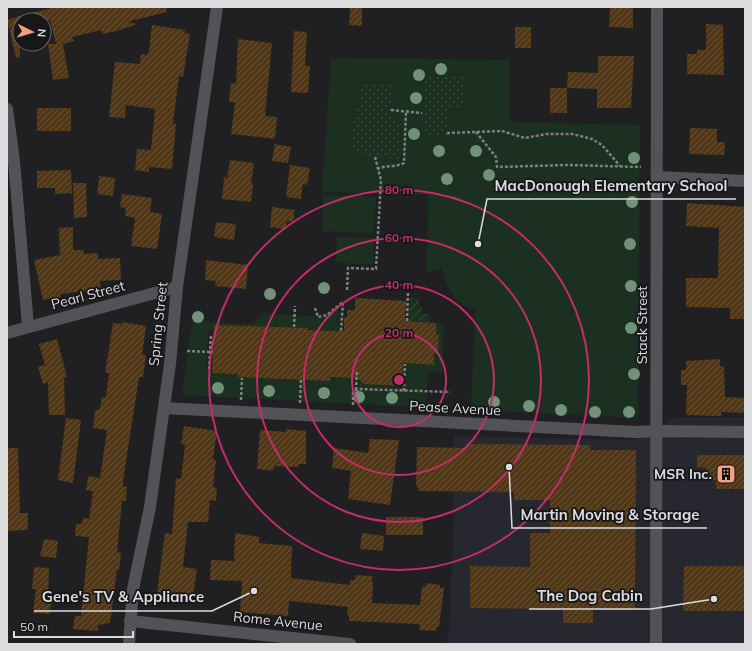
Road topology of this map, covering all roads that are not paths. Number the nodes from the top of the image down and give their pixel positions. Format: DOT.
graph roads {
  1 [pos="217,7"];
  2 [pos="657,7"];
  3 [pos="7,108"];
  4 [pos="657,177"];
  5 [pos="745,181"];
  6 [pos="177,287"];
  7 [pos="28,326"];
  8 [pos="7,333"];
  9 [pos="164,408"];
  10 [pos="656,430"];
  11 [pos="745,432"];
  12 [pos="130,621"];
  13 [pos="129,644"];
  14 [pos="350,644"];
  15 [pos="656,644"];
  1 -- 6 [label="street, Spring Street"];
  2 -- 4 [label="street, Stack Street"];
  3 -- 7 [label="street"];
  4 -- 5 [label="street"];
  4 -- 10 [label="street, Stack Street"];
  6 -- 7 [label="street, Pearl Street"];
  6 -- 9 [label="street, Spring Street"];
  7 -- 8 [label="street, Pearl Street"];
  9 -- 10 [label="street, Pease Avenue"];
  9 -- 12 [label="street, Spring Street"];
  10 -- 11 [label="street, Pease Avenue"];
  10 -- 15 [label="street, Stack Street"];
  12 -- 13 [label="street, Spring Street"];
  12 -- 14 [label="street, Rome Avenue"];
}
